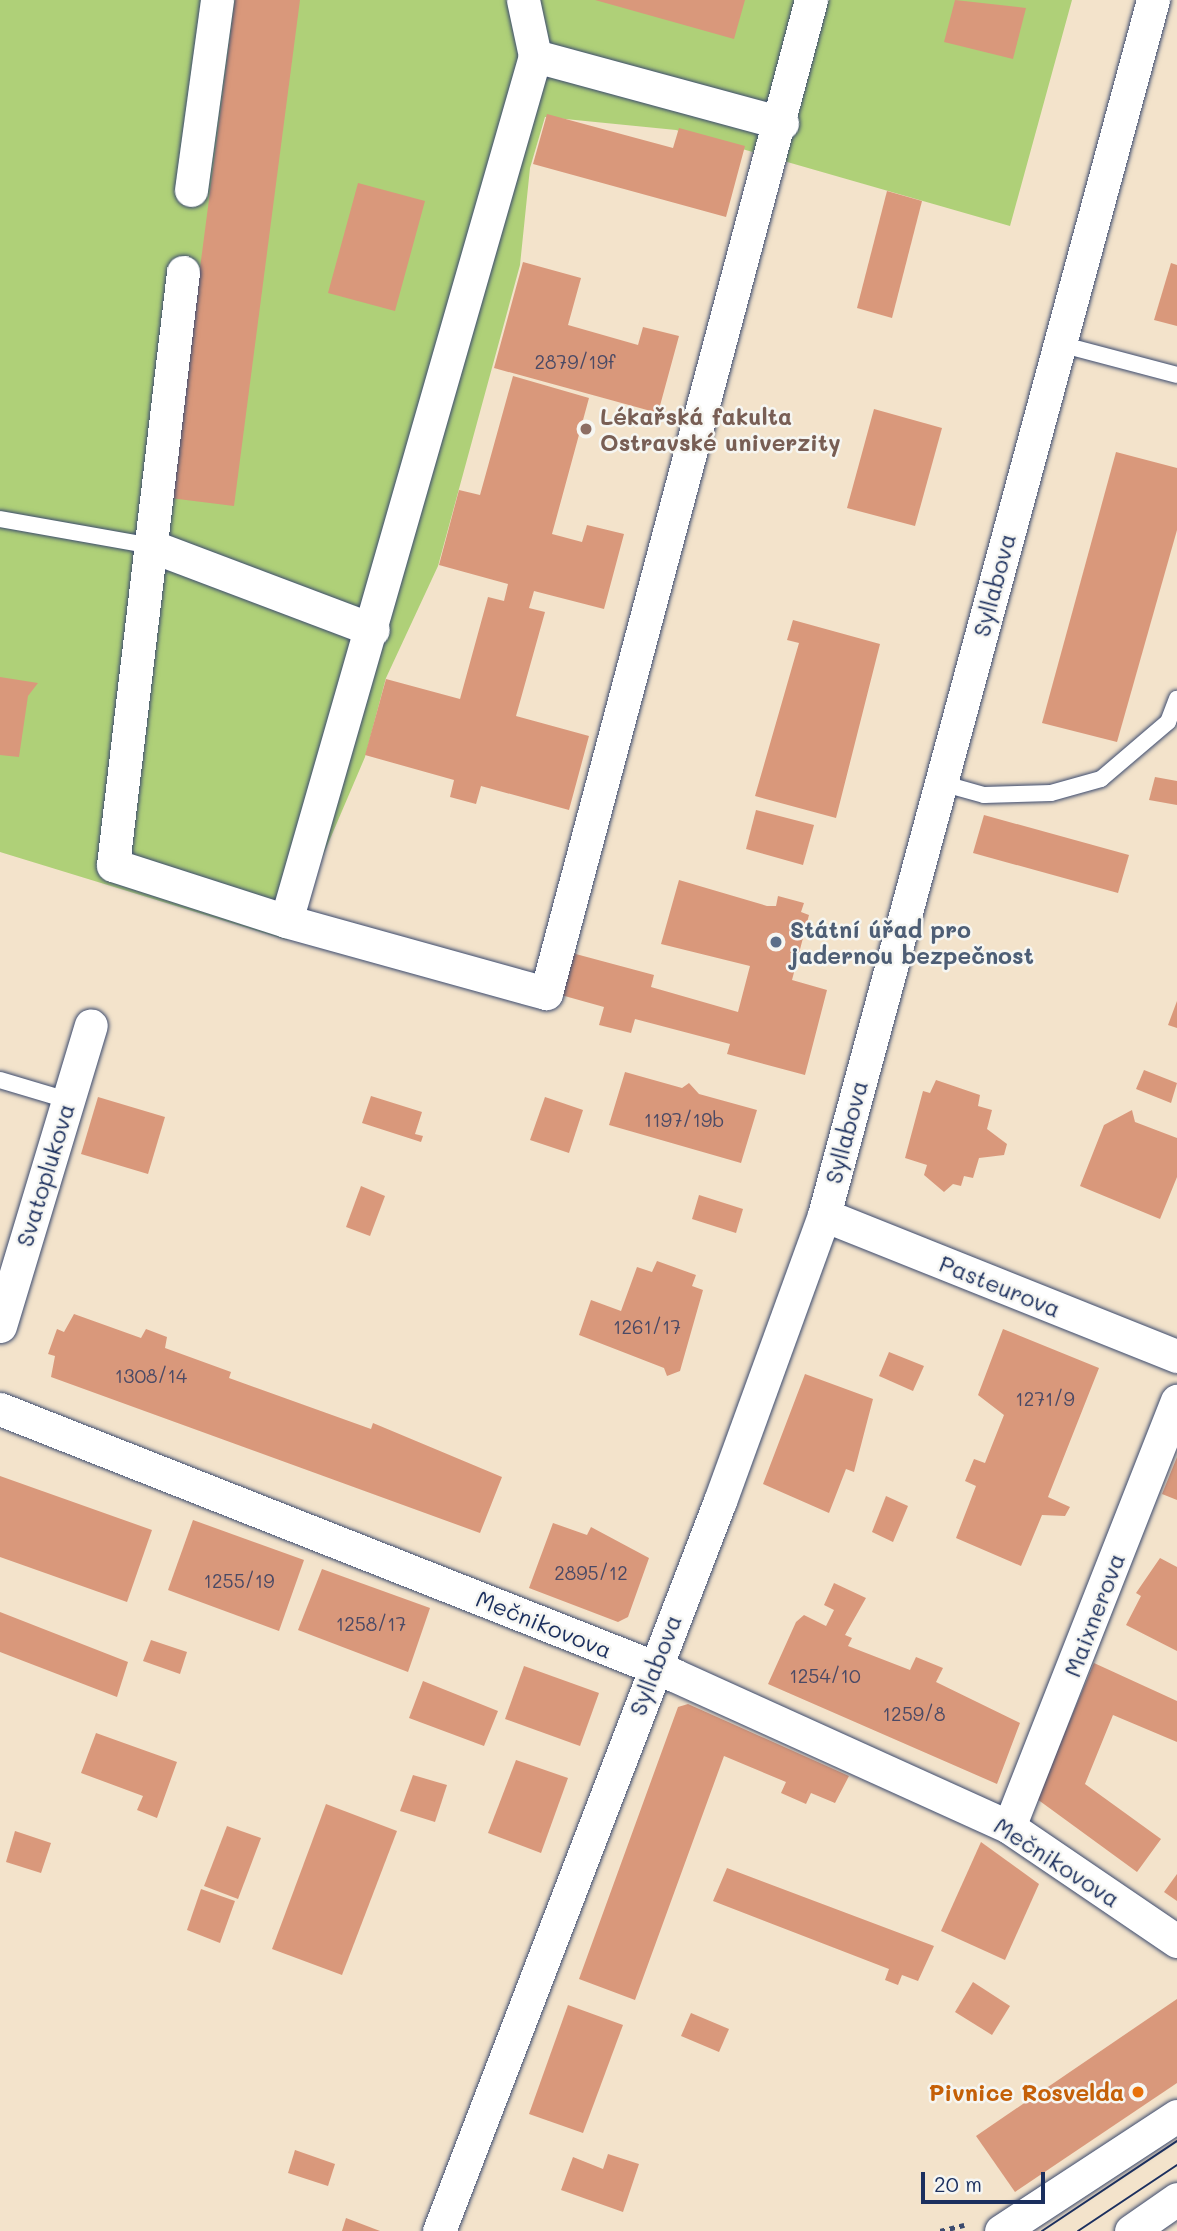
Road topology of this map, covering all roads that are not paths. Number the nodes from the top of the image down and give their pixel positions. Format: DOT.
graph roads {
  1 [pos="217,0"];
  2 [pos="523,0"];
  3 [pos="811,0"];
  4 [pos="1153,0"];
  5 [pos="535,56"];
  6 [pos="782,123"];
  7 [pos="191,190"];
  8 [pos="183,272"];
  9 [pos="1060,344"];
  10 [pos="1177,375"];
  11 [pos="0,519"];
  12 [pos="150,546"];
  13 [pos="373,630"];
  14 [pos="1177,699"];
  15 [pos="941,783"];
  16 [pos="286,921"];
  17 [pos="91,1025"];
  18 [pos="0,1080"];
  19 [pos="67,1100"];
  20 [pos="824,1215"];
  21 [pos="0,1326"];
  22 [pos="1177,1356"];
  23 [pos="1177,1401"];
  24 [pos="0,1409"];
  25 [pos="653,1667"];
  26 [pos="1009,1827"];
  27 [pos="1177,1941"];
  28 [pos="1177,2116"];
  29 [pos="1177,2199"];
  30 [pos="439,2231"];
  31 [pos="1001,2231"];
  32 [pos="1131,2231"];
  1 -- 7 [label="street"];
  2 -- 5 [label="street"];
  3 -- 6 [label="street"];
  4 -- 9 [label="street, Syllabova"];
  5 -- 6 [label="street"];
  5 -- 13 [label="street"];
  6 -- 16 [label="street"];
  8 -- 12 [label="street"];
  9 -- 10 [label="lane"];
  9 -- 15 [label="street, Syllabova"];
  11 -- 12 [label="lane"];
  12 -- 13 [label="street"];
  12 -- 16 [label="street"];
  13 -- 16 [label="street"];
  14 -- 15 [label="lane"];
  15 -- 20 [label="street, Syllabova"];
  17 -- 19 [label="street, Svatoplukova"];
  18 -- 19 [label="lane"];
  19 -- 21 [label="street, Svatoplukova"];
  20 -- 22 [label="street, Pasteurova"];
  20 -- 25 [label="street, Syllabova"];
  23 -- 26 [label="street, Maixnerova"];
  24 -- 25 [label="street, Mečnikovova"];
  25 -- 26 [label="street, Mečnikovova"];
  25 -- 30 [label="street, Syllabova"];
  26 -- 27 [label="street, Mečnikovova"];
  28 -- 31 [label="street"];
  29 -- 32 [label="street"];
}
